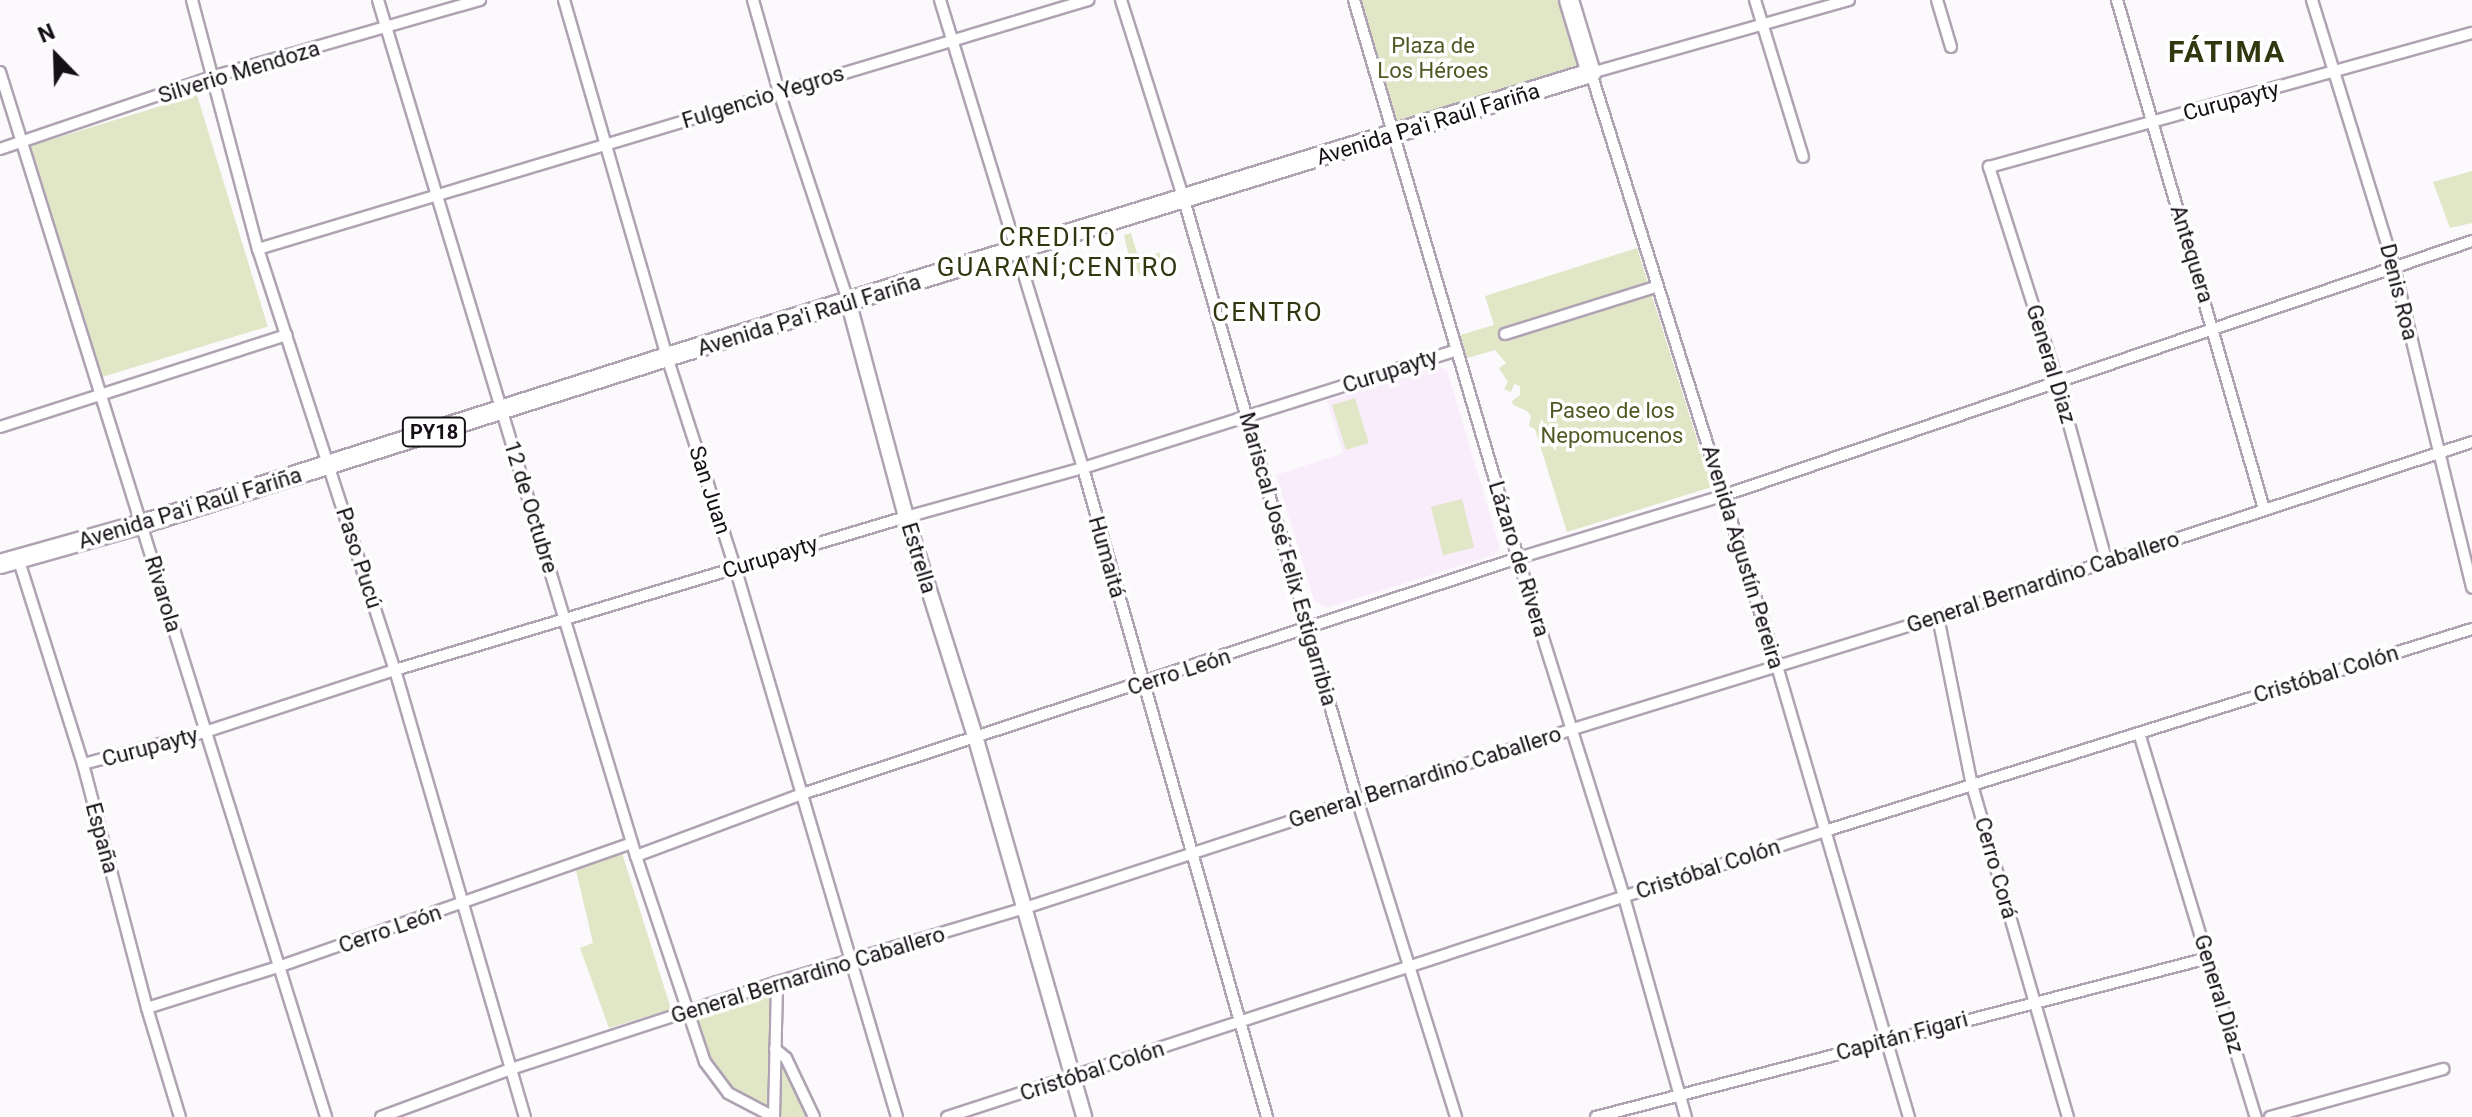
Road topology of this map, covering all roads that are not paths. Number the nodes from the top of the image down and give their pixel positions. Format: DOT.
graph roads {
  1 [pos="192,0"];
  2 [pos="378,0"];
  3 [pos="480,0"];
  4 [pos="564,0"];
  5 [pos="753,0"];
  6 [pos="940,0"];
  7 [pos="1088,0"];
  8 [pos="1121,0"];
  9 [pos="1354,0"];
  10 [pos="1569,0"];
  11 [pos="1755,0"];
  12 [pos="1849,0"];
  13 [pos="1937,0"];
  14 [pos="2117,0"];
  15 [pos="2312,0"];
  16 [pos="1763,25"];
  17 [pos="386,29"];
  18 [pos="2472,33"];
  19 [pos="953,41"];
  20 [pos="1951,47"];
  21 [pos="0,72"];
  22 [pos="1591,73"];
  23 [pos="2335,73"];
  24 [pos="211,77"];
  25 [pos="779,92"];
  26 [pos="2153,123"];
  27 [pos="1392,134"];
  28 [pos="23,142"];
  29 [pos="606,145"];
  30 [pos="0,149"];
  31 [pos="1803,157"];
  32 [pos="1989,167"];
  33 [pos="438,196"];
  34 [pos="1184,200"];
  35 [pos="2472,241"];
  36 [pos="258,249"];
  37 [pos="1018,252"];
  38 [pos="2394,267"];
  39 [pos="1658,286"];
  40 [pos="849,304"];
  41 [pos="2213,327"];
  42 [pos="1505,334"];
  43 [pos="287,335"];
  44 [pos="1457,350"];
  45 [pos="667,357"];
  46 [pos="2057,380"];
  47 [pos="100,394"];
  48 [pos="502,410"];
  49 [pos="1248,417"];
  50 [pos="0,427"];
  51 [pos="2472,442"];
  52 [pos="2438,452"];
  53 [pos="328,465"];
  54 [pos="1083,468"];
  55 [pos="1725,495"];
  56 [pos="2264,509"];
  57 [pos="906,517"];
  58 [pos="142,524"];
  59 [pos="1518,558"];
  60 [pos="19,561"];
  61 [pos="2107,563"];
  62 [pos="0,564"];
  63 [pos="735,567"];
  64 [pos="2472,588"];
  65 [pos="1938,617"];
  66 [pos="564,620"];
  67 [pos="1309,628"];
  68 [pos="2472,629"];
  69 [pos="1777,666"];
  70 [pos="395,670"];
  71 [pos="1143,685"];
  72 [pos="1573,729"];
  73 [pos="205,732"];
  74 [pos="2139,733"];
  75 [pos="975,736"];
  76 [pos="83,764"];
  77 [pos="1972,785"];
  78 [pos="799,795"];
  79 [pos="1357,799"];
  80 [pos="1825,831"];
  81 [pos="632,843"];
  82 [pos="1191,853"];
  83 [pos="636,856"];
  84 [pos="1624,897"];
  85 [pos="463,904"];
  86 [pos="1025,908"];
  87 [pos="2208,958"];
  88 [pos="850,961"];
  89 [pos="1411,966"];
  90 [pos="278,967"];
  91 [pos="777,982"];
  92 [pos="2035,1002"];
  93 [pos="147,1008"];
  94 [pos="688,1013"];
  95 [pos="1239,1023"];
  96 [pos="1886,1039"];
  97 [pos="775,1049"];
  98 [pos="511,1069"];
  99 [pos="2443,1069"];
  100 [pos="1072,1078"];
  101 [pos="1678,1098"];
  102 [pos="180,1117"];
  103 [pos="326,1117"];
  104 [pos="381,1117"];
  105 [pos="525,1117"];
  106 [pos="814,1117"];
  107 [pos="897,1117"];
  108 [pos="947,1117"];
  109 [pos="1084,1117"];
  110 [pos="1267,1117"];
  111 [pos="1456,1117"];
  112 [pos="1596,1117"];
  113 [pos="1686,1117"];
  114 [pos="1909,1117"];
  115 [pos="2068,1117"];
  116 [pos="2256,1117"];
  117 [pos="2270,1117"];
  1 -- 24 [label="street, Paso Pucú"];
  2 -- 17 [label="street, 12 de Octubre"];
  3 -- 17 [label="street, Silverio Mendoza"];
  4 -- 29 [label="street, San Juan"];
  5 -- 25 [label="street, Estrella"];
  6 -- 19 [label="street, Humaitá"];
  7 -- 19 [label="street, Fulgencio Yegros"];
  8 -- 34 [label="street, Mariscal José Felix Estigarribia"];
  9 -- 27 [label="street, Lázaro de Rivera"];
  10 -- 22 [label="highway, Avenida Agustín Pereira"];
  11 -- 16 [label="street"];
  12 -- 16 [label="street, Avenida Pa'i Raúl Fariña"];
  13 -- 20 [label="street"];
  14 -- 26 [label="street, Antequera"];
  15 -- 23 [label="street, Denis Roa"];
  16 -- 22 [label="street, Avenida Pa'i Raúl Fariña"];
  16 -- 31 [label="street"];
  17 -- 24 [label="street, Silverio Mendoza"];
  17 -- 33 [label="street, 12 de Octubre"];
  18 -- 23 [label="street, Curupayty"];
  19 -- 25 [label="street, Fulgencio Yegros"];
  19 -- 37 [label="street, Humaitá"];
  21 -- 28 [label="street, Rivarola"];
  22 -- 27 [label="highway, Avenida Pa'i Raúl Fariña"];
  22 -- 39 [label="street, Avenida Agustín Pereira"];
  23 -- 26 [label="street, Curupayty"];
  23 -- 38 [label="street, Denis Roa"];
  24 -- 28 [label="street, Silverio Mendoza"];
  24 -- 36 [label="street, Paso Pucú"];
  25 -- 29 [label="street, Fulgencio Yegros"];
  25 -- 40 [label="street, Estrella"];
  26 -- 32 [label="street, Curupayty"];
  26 -- 41 [label="street, Antequera"];
  27 -- 34 [label="highway, Avenida Pa'i Raúl Fariña / PY18"];
  27 -- 44 [label="street, Lázaro de Rivera"];
  28 -- 30 [label="street, Silverio Mendoza"];
  28 -- 47 [label="street, Rivarola"];
  29 -- 33 [label="street, Fulgencio Yegros"];
  29 -- 45 [label="street, San Juan"];
  32 -- 46 [label="street, General Diaz"];
  33 -- 36 [label="street, Fulgencio Yegros"];
  33 -- 48 [label="street, 12 de Octubre"];
  34 -- 37 [label="highway, Avenida Pa'i Raúl Fariña / PY18"];
  34 -- 49 [label="street, Mariscal José Felix Estigarribia"];
  35 -- 38 [label="street"];
  36 -- 43 [label="street, Paso Pucú"];
  37 -- 40 [label="highway, Avenida Pa'i Raúl Fariña / PY18"];
  37 -- 54 [label="street, Humaitá"];
  38 -- 41 [label="street, Cerro León"];
  38 -- 52 [label="street, Denis Roa"];
  39 -- 42 [label="street"];
  39 -- 55 [label="street, Avenida Agustín Pereira"];
  40 -- 45 [label="highway, Avenida Pa'i Raúl Fariña / PY18"];
  40 -- 57 [label="main road, Estrella"];
  41 -- 46 [label="street, Cerro León"];
  41 -- 56 [label="street, Antequera"];
  43 -- 47 [label="street"];
  43 -- 53 [label="street, Paso Pucú"];
  44 -- 49 [label="street, Curupayty"];
  44 -- 59 [label="street, Lázaro de Rivera"];
  45 -- 48 [label="highway, Avenida Pa'i Raúl Fariña / PY18"];
  45 -- 63 [label="street, San Juan"];
  46 -- 55 [label="street, Cerro León"];
  46 -- 61 [label="street, General Diaz"];
  47 -- 50 [label="street"];
  47 -- 58 [label="street, Rivarola"];
  48 -- 53 [label="highway, Avenida Pa'i Raúl Fariña / PY18"];
  48 -- 66 [label="street, 12 de Octubre"];
  49 -- 54 [label="street, Curupayty"];
  49 -- 67 [label="street, Mariscal José Felix Estigarribia"];
  51 -- 52 [label="street, General Bernardino Caballero"];
  52 -- 56 [label="street, General Bernardino Caballero"];
  52 -- 64 [label="street, Denis Roa"];
  53 -- 58 [label="highway, Avenida Pa'i Raúl Fariña / PY18"];
  53 -- 70 [label="street, Paso Pucú"];
  54 -- 57 [label="street, Curupayty"];
  54 -- 71 [label="street, Humaitá"];
  55 -- 59 [label="street, Cerro León"];
  55 -- 69 [label="street, Avenida Agustín Pereira"];
  56 -- 61 [label="street, General Bernardino Caballero"];
  57 -- 63 [label="street, Curupayty"];
  57 -- 75 [label="main road, Estrella"];
  58 -- 60 [label="highway, Avenida Pa'i Raúl Fariña / PY18"];
  58 -- 73 [label="street, Rivarola"];
  59 -- 67 [label="street, Cerro León"];
  59 -- 72 [label="street, Lázaro de Rivera"];
  60 -- 62 [label="highway, Avenida Pa'i Raúl Fariña / PY18"];
  60 -- 76 [label="street, España"];
  61 -- 65 [label="street, General Bernardino Caballero"];
  63 -- 66 [label="street, Curupayty"];
  63 -- 78 [label="street, San Juan"];
  65 -- 69 [label="street, General Bernardino Caballero"];
  65 -- 77 [label="street, Cerro Corá"];
  66 -- 70 [label="street, Curupayty"];
  66 -- 81 [label="street, 12 de Octubre"];
  67 -- 71 [label="street, Cerro León"];
  67 -- 79 [label="street, Mariscal José Felix Estigarribia"];
  68 -- 74 [label="street, Cristóbal Colón"];
  69 -- 72 [label="street, General Bernardino Caballero"];
  69 -- 80 [label="street, Avenida Agustín Pereira"];
  70 -- 73 [label="street, Curupayty"];
  70 -- 85 [label="street, Paso Pucú"];
  71 -- 75 [label="street, Cerro León"];
  71 -- 82 [label="street, Humaitá"];
  72 -- 79 [label="street, General Bernardino Caballero"];
  72 -- 84 [label="street, Lázaro de Rivera"];
  73 -- 76 [label="street, Curupayty"];
  73 -- 90 [label="street, Rivarola"];
  74 -- 77 [label="street, Cristóbal Colón"];
  74 -- 87 [label="street, General Diaz"];
  75 -- 78 [label="street, Cerro León"];
  75 -- 86 [label="main road, Estrella"];
  76 -- 93 [label="street, España"];
  77 -- 80 [label="street, Cristóbal Colón"];
  77 -- 92 [label="street, Cerro Corá"];
  78 -- 83 [label="street, Cerro León"];
  78 -- 88 [label="street, San Juan"];
  79 -- 82 [label="street, General Bernardino Caballero"];
  79 -- 89 [label="street, Mariscal José Felix Estigarribia"];
  80 -- 84 [label="street, Cristóbal Colón"];
  80 -- 96 [label="street, Avenida Agustín Pereira"];
  81 -- 83 [label="street, 12 de Octubre"];
  81 -- 85 [label="street, Cerro León"];
  82 -- 86 [label="street, General Bernardino Caballero"];
  82 -- 95 [label="street, Humaitá"];
  83 -- 94 [label="street, 12 de Octubre"];
  84 -- 89 [label="street, Cristóbal Colón"];
  84 -- 101 [label="street, Lázaro de Rivera"];
  85 -- 90 [label="street, Cerro León"];
  85 -- 98 [label="street, Paso Pucú"];
  86 -- 88 [label="street, General Bernardino Caballero"];
  86 -- 100 [label="main road, Estrella"];
  87 -- 92 [label="street, Capitán Figari"];
  87 -- 116 [label="street, General Diaz"];
  88 -- 91 [label="street, General Bernardino Caballero"];
  88 -- 107 [label="street, San Juan"];
  89 -- 95 [label="street, Cristóbal Colón"];
  89 -- 111 [label="street, Mariscal José Felix Estigarribia"];
  90 -- 93 [label="street, Cerro León"];
  90 -- 103 [label="street, Rivarola"];
  91 -- 94 [label="street, General Bernardino Caballero"];
  91 -- 97 [label="street"];
  92 -- 96 [label="street, Capitán Figari"];
  92 -- 115 [label="street, Cerro Corá"];
  93 -- 102 [label="street, España"];
  94 -- 97 [label="street, 12 de Octubre"];
  94 -- 98 [label="street, General Bernardino Caballero"];
  95 -- 100 [label="street, Cristóbal Colón"];
  95 -- 110 [label="street, Humaitá"];
  96 -- 101 [label="street, Capitán Figari"];
  96 -- 114 [label="street, Avenida Agustín Pereira"];
  97 -- 106 [label="street"];
  98 -- 104 [label="street, General Bernardino Caballero"];
  98 -- 105 [label="street, Paso Pucú"];
  99 -- 117 [label="street"];
  100 -- 108 [label="street, Cristóbal Colón"];
  100 -- 109 [label="main road, Estrella"];
  101 -- 112 [label="street, Capitán Figari"];
  101 -- 113 [label="street, Lázaro de Rivera"];
}
